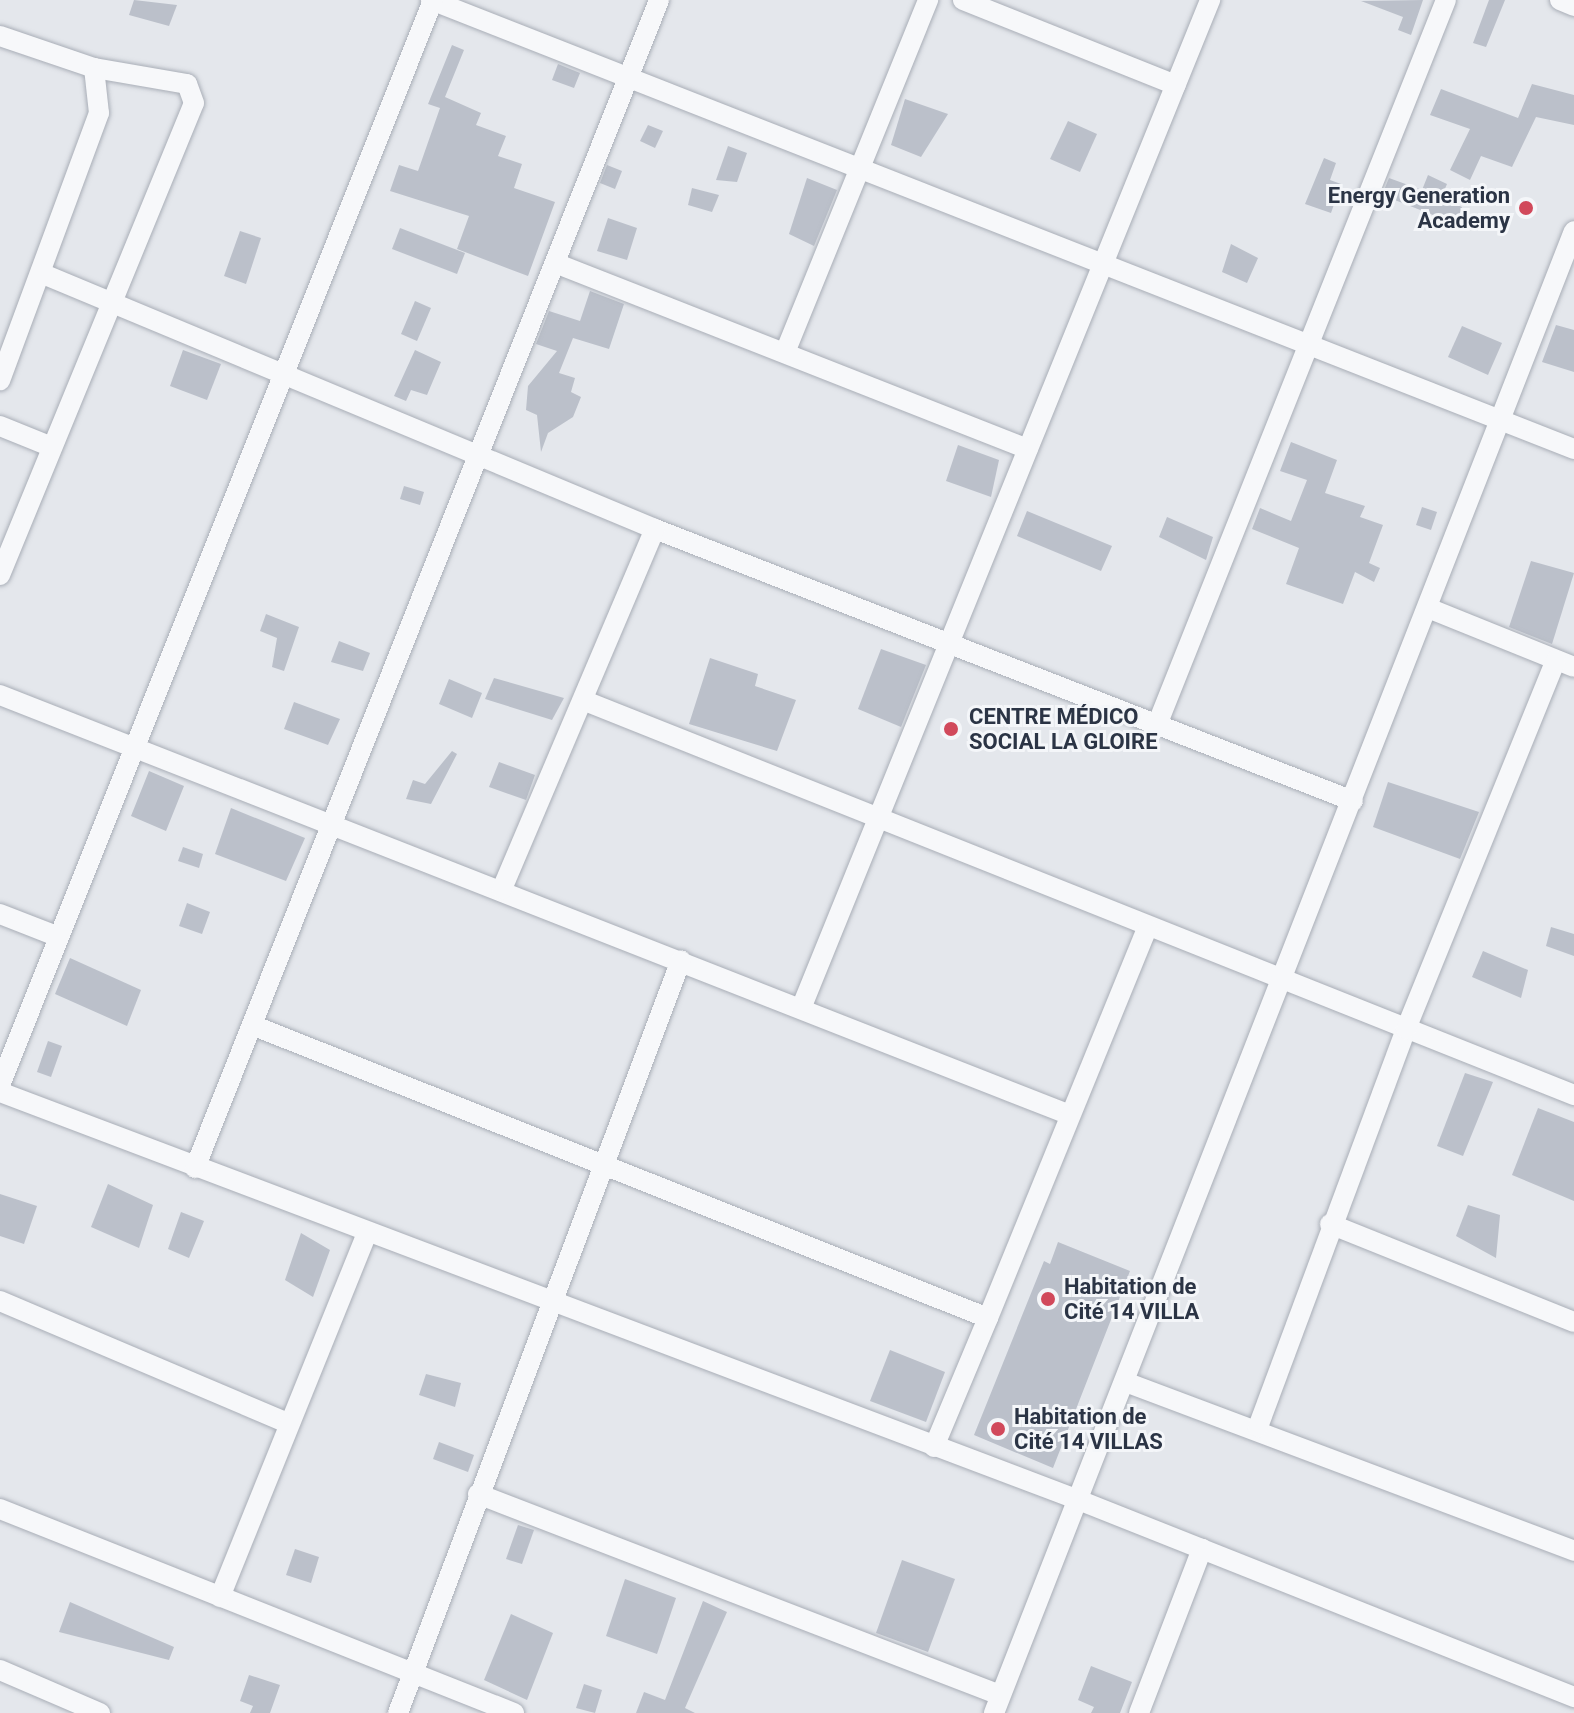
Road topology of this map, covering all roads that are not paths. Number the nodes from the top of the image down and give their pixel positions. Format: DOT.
graph roads {
  1 [pos="432,0"];
  2 [pos="659,0"];
  3 [pos="928,0"];
  4 [pos="963,0"];
  5 [pos="1210,0"];
  6 [pos="1446,0"];
  7 [pos="1560,0"];
  8 [pos="1574,6"];
  9 [pos="0,36"];
  10 [pos="94,68"];
  11 [pos="629,76"];
  12 [pos="1176,85"];
  13 [pos="859,170"];
  14 [pos="1573,234"];
  15 [pos="555,263"];
  16 [pos="1103,264"];
  17 [pos="43,274"];
  18 [pos="110,303"];
  19 [pos="1306,343"];
  20 [pos="786,350"];
  21 [pos="283,375"];
  22 [pos="0,380"];
  23 [pos="1500,421"];
  24 [pos="0,426"];
  25 [pos="52,447"];
  26 [pos="1028,449"];
  27 [pos="1574,449"];
  28 [pos="479,453"];
  29 [pos="655,529"];
  30 [pos="0,575"];
  31 [pos="1428,608"];
  32 [pos="949,645"];
  33 [pos="1565,664"];
  34 [pos="0,695"];
  35 [pos="585,701"];
  36 [pos="1157,725"];
  37 [pos="135,747"];
  38 [pos="1353,801"];
  39 [pos="877,822"];
  40 [pos="331,824"];
  41 [pos="502,889"];
  42 [pos="0,914"];
  43 [pos="1147,928"];
  44 [pos="59,937"];
  45 [pos="681,960"];
  46 [pos="1283,981"];
  47 [pos="802,1006"];
  48 [pos="252,1025"];
  49 [pos="1406,1029"];
  50 [pos="0,1085"];
  51 [pos="0,1092"];
  52 [pos="1574,1095"];
  53 [pos="1070,1115"];
  54 [pos="608,1163"];
  55 [pos="195,1168"];
  56 [pos="1330,1224"];
  57 [pos="367,1233"];
  58 [pos="0,1301"];
  59 [pos="557,1302"];
  60 [pos="988,1318"];
  61 [pos="1574,1322"];
  62 [pos="1128,1383"];
  63 [pos="288,1423"];
  64 [pos="1258,1427"];
  65 [pos="934,1447"];
  66 [pos="478,1494"];
  67 [pos="1081,1501"];
  68 [pos="0,1509"];
  69 [pos="1202,1549"];
  70 [pos="1574,1551"];
  71 [pos="220,1597"];
  72 [pos="0,1670"];
  73 [pos="412,1672"];
  74 [pos="1574,1697"];
  75 [pos="997,1704"];
  76 [pos="100,1713"];
  77 [pos="398,1713"];
  78 [pos="514,1713"];
  79 [pos="1139,1713"];
  1 -- 11 [label="street"];
  1 -- 21 [label="street"];
  2 -- 11 [label="street"];
  3 -- 13 [label="street"];
  4 -- 12 [label="street"];
  5 -- 12 [label="street"];
  6 -- 19 [label="street"];
  7 -- 8 [label="street"];
  9 -- 10 [label="street"];
  10 -- 17 [label="street"];
  10 -- 18 [label="street"];
  11 -- 13 [label="street"];
  11 -- 15 [label="street"];
  12 -- 16 [label="street"];
  13 -- 16 [label="street"];
  13 -- 20 [label="street"];
  14 -- 23 [label="street"];
  15 -- 20 [label="street"];
  15 -- 28 [label="street"];
  16 -- 19 [label="street"];
  16 -- 26 [label="street"];
  17 -- 18 [label="street"];
  17 -- 22 [label="street"];
  18 -- 21 [label="street"];
  18 -- 25 [label="street"];
  19 -- 23 [label="street"];
  19 -- 36 [label="street"];
  20 -- 26 [label="street"];
  21 -- 28 [label="street"];
  21 -- 37 [label="street"];
  23 -- 27 [label="street"];
  23 -- 31 [label="street"];
  24 -- 25 [label="street"];
  25 -- 30 [label="street"];
  26 -- 32 [label="street"];
  28 -- 29 [label="street"];
  28 -- 40 [label="street"];
  29 -- 32 [label="street"];
  29 -- 35 [label="street"];
  31 -- 33 [label="street"];
  31 -- 38 [label="street"];
  32 -- 36 [label="street"];
  32 -- 39 [label="street"];
  33 -- 49 [label="street"];
  34 -- 37 [label="street"];
  35 -- 39 [label="street"];
  35 -- 41 [label="street"];
  36 -- 38 [label="street"];
  37 -- 40 [label="street"];
  37 -- 44 [label="street"];
  38 -- 46 [label="street"];
  39 -- 43 [label="street"];
  39 -- 47 [label="street"];
  40 -- 41 [label="street"];
  40 -- 48 [label="street"];
  41 -- 45 [label="street"];
  42 -- 44 [label="street"];
  43 -- 46 [label="street"];
  43 -- 53 [label="street"];
  44 -- 50 [label="street"];
  45 -- 47 [label="street"];
  45 -- 54 [label="street"];
  46 -- 49 [label="street"];
  46 -- 62 [label="street"];
  47 -- 53 [label="street"];
  48 -- 54 [label="street"];
  48 -- 55 [label="street"];
  49 -- 52 [label="street"];
  49 -- 56 [label="street"];
  51 -- 55 [label="street"];
  53 -- 60 [label="street"];
  54 -- 59 [label="street"];
  54 -- 60 [label="street"];
  55 -- 57 [label="street"];
  56 -- 61 [label="street"];
  56 -- 64 [label="street"];
  57 -- 59 [label="street"];
  57 -- 63 [label="street"];
  58 -- 63 [label="street"];
  59 -- 65 [label="street"];
  59 -- 66 [label="street"];
  60 -- 65 [label="street"];
  62 -- 64 [label="street"];
  62 -- 67 [label="street"];
  63 -- 71 [label="street"];
  64 -- 70 [label="street"];
  65 -- 67 [label="street"];
  66 -- 73 [label="street"];
  66 -- 75 [label="street"];
  67 -- 69 [label="street"];
  67 -- 75 [label="street"];
  68 -- 71 [label="street"];
  69 -- 74 [label="street"];
  69 -- 79 [label="street"];
  71 -- 73 [label="street"];
  72 -- 76 [label="street"];
  73 -- 77 [label="street"];
  73 -- 78 [label="street"];
}
